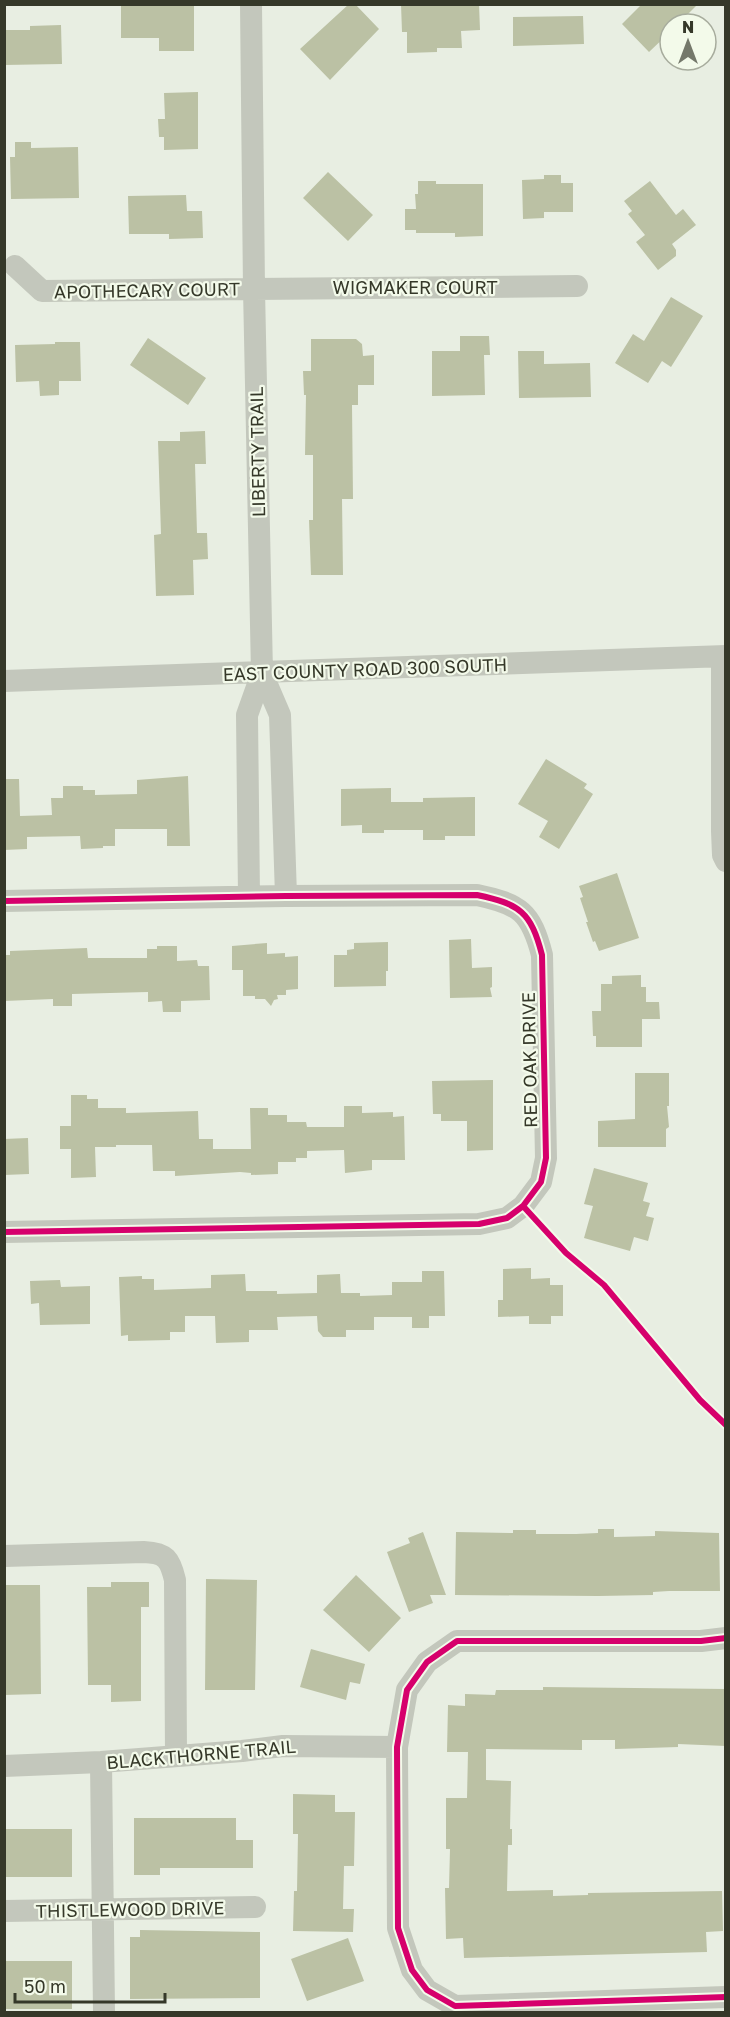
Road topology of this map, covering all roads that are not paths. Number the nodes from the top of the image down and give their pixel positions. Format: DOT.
graph roads {
  1 [pos="251,4"];
  2 [pos="15,266"];
  3 [pos="577,286"];
  4 [pos="254,289"];
  5 [pos="724,656"];
  6 [pos="262,673"];
  7 [pos="4,681"];
  8 [pos="726,861"];
  9 [pos="249,896"];
  10 [pos="286,896"];
  11 [pos="4,902"];
  12 [pos="4,1232"];
  13 [pos="4,1556"];
  14 [pos="726,1638"];
  15 [pos="397,1747"];
  16 [pos="176,1756"];
  17 [pos="100,1762"];
  18 [pos="4,1766"];
  19 [pos="255,1907"];
  20 [pos="103,1909"];
  21 [pos="4,1911"];
  22 [pos="726,1997"];
  23 [pos="104,2013"];
  1 -- 4 [label="street, LIBERTY TRAIL"];
  2 -- 4 [label="street, APOTHECARY COURT"];
  3 -- 4 [label="street, WIGMAKER COURT"];
  4 -- 6 [label="street, LIBERTY TRAIL"];
  5 -- 6 [label="street, EAST COUNTY ROAD 300 SOUTH"];
  5 -- 8 [label="street"];
  6 -- 7 [label="street, EAST COUNTY ROAD 300 SOUTH"];
  6 -- 9 [label="street"];
  6 -- 10 [label="street, LIBERTY TRAIL"];
  9 -- 10 [label="street, RED OAK DRIVE"];
  9 -- 11 [label="street, RED OAK DRIVE"];
  10 -- 12 [label="street, RED OAK DRIVE"];
  13 -- 16 [label="street"];
  14 -- 15 [label="street"];
  15 -- 16 [label="street, BLACKTHORNE TRAIL"];
  15 -- 22 [label="street"];
  16 -- 17 [label="street, BLACKTHORNE TRAIL"];
  17 -- 18 [label="street, BLACKTHORNE TRAIL"];
  17 -- 20 [label="street"];
  19 -- 20 [label="street, THISTLEWOOD DRIVE"];
  20 -- 21 [label="street, THISTLEWOOD DRIVE"];
  20 -- 23 [label="street"];
}
